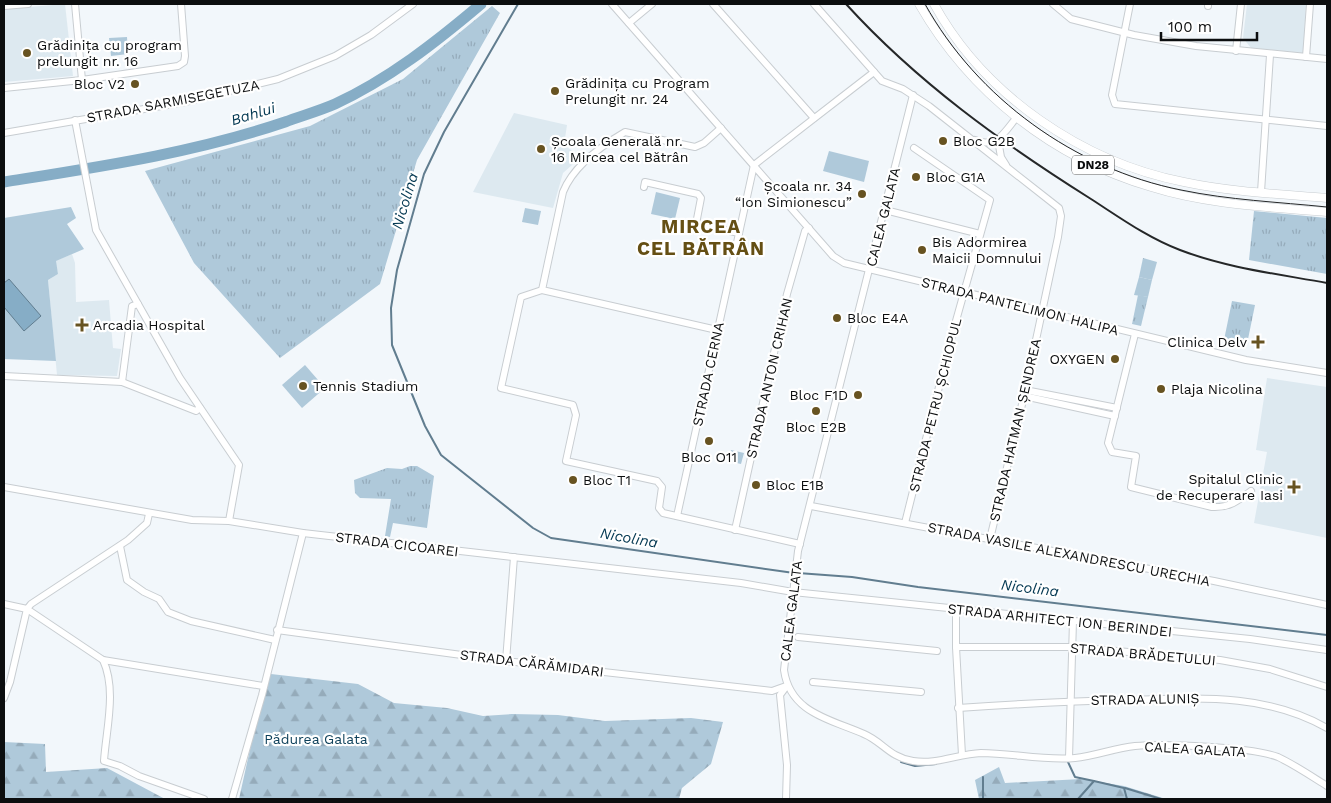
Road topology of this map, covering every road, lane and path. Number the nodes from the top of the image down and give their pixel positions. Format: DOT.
graph roads {
  1 [pos="28,4"];
  2 [pos="75,4"];
  3 [pos="181,4"];
  4 [pos="413,4"];
  5 [pos="612,4"];
  6 [pos="652,4"];
  7 [pos="713,4"];
  8 [pos="814,4"];
  9 [pos="919,4"];
  10 [pos="934,4"];
  11 [pos="1053,4"];
  12 [pos="1130,4"];
  13 [pos="1241,4"];
  14 [pos="1310,4"];
  15 [pos="4,6"];
  16 [pos="629,23"];
  17 [pos="1123,33"];
  18 [pos="1236,51"];
  19 [pos="1270,55"];
  20 [pos="1306,57"];
  21 [pos="1327,59"];
  22 [pos="874,72"];
  23 [pos="82,80"];
  24 [pos="4,88"];
  25 [pos="913,95"];
  26 [pos="814,118"];
  27 [pos="1016,118"];
  28 [pos="75,120"];
  29 [pos="1265,120"];
  30 [pos="1327,126"];
  31 [pos="721,128"];
  32 [pos="4,133"];
  33 [pos="971,138"];
  34 [pos="998,140"];
  35 [pos="914,148"];
  36 [pos="754,165"];
  37 [pos="1013,171"];
  38 [pos="644,187"];
  39 [pos="1261,192"];
  40 [pos="1327,198"];
  41 [pos="885,210"];
  42 [pos="1327,212"];
  43 [pos="808,228"];
  44 [pos="739,233"];
  45 [pos="980,234"];
  46 [pos="870,270"];
  47 [pos="542,290"];
  48 [pos="964,293"];
  49 [pos="138,304"];
  50 [pos="1041,312"];
  51 [pos="716,330"];
  52 [pos="1135,334"];
  53 [pos="1327,373"];
  54 [pos="4,376"];
  55 [pos="122,382"];
  56 [pos="1024,393"];
  57 [pos="200,408"];
  58 [pos="1117,408"];
  59 [pos="1115,416"];
  60 [pos="4,487"];
  61 [pos="1251,492"];
  62 [pos="811,506"];
  63 [pos="149,514"];
  64 [pos="677,516"];
  65 [pos="229,521"];
  66 [pos="905,523"];
  67 [pos="735,530"];
  68 [pos="303,533"];
  69 [pos="990,539"];
  70 [pos="120,546"];
  71 [pos="799,548"];
  72 [pos="514,557"];
  73 [pos="793,592"];
  74 [pos="4,604"];
  75 [pos="1327,604"];
  76 [pos="27,609"];
  77 [pos="956,609"];
  78 [pos="1073,621"];
  79 [pos="277,630"];
  80 [pos="798,637"];
  81 [pos="275,640"];
  82 [pos="956,647"];
  83 [pos="1071,647"];
  84 [pos="1327,650"];
  85 [pos="937,651"];
  86 [pos="103,660"];
  87 [pos="506,661"];
  88 [pos="7,682"];
  89 [pos="813,682"];
  90 [pos="263,686"];
  91 [pos="786,686"];
  92 [pos="1327,687"];
  93 [pos="921,692"];
  94 [pos="4,698"];
  95 [pos="1070,701"];
  96 [pos="958,708"];
  97 [pos="1327,728"];
  98 [pos="962,755"];
  99 [pos="1068,758"];
  100 [pos="1327,786"];
  101 [pos="204,799"];
  102 [pos="232,799"];
  103 [pos="786,799"];
  1 -- 15 [label="street"];
  2 -- 23 [label="street"];
  3 -- 23 [label="street"];
  4 -- 28 [label="street, STRADA SARMISEGETUZA"];
  5 -- 16 [label="street"];
  6 -- 16 [label="street"];
  7 -- 26 [label="street"];
  8 -- 22 [label="street, STRADA HATMAN ȘENDREA"];
  9 -- 27 [label="main road, DN28"];
  10 -- 39 [label="main road, DN28"];
  11 -- 17 [label="street"];
  12 -- 17 [label="street"];
  13 -- 18 [label="street"];
  14 -- 20 [label="street"];
  16 -- 31 [label="street"];
  17 -- 18 [label="street"];
  17 -- 29 [label="street"];
  18 -- 19 [label="street"];
  19 -- 20 [label="street"];
  19 -- 29 [label="street"];
  20 -- 21 [label="street"];
  22 -- 25 [label="street, STRADA HATMAN ȘENDREA"];
  22 -- 26 [label="street"];
  23 -- 24 [label="street"];
  25 -- 33 [label="street, STRADA HATMAN ȘENDREA"];
  25 -- 41 [label="street, CALEA GALATA"];
  26 -- 36 [label="street"];
  27 -- 34 [label="street"];
  27 -- 42 [label="main road, DN28"];
  28 -- 32 [label="street, STRADA SARMISEGETUZA"];
  28 -- 49 [label="street"];
  29 -- 30 [label="street"];
  29 -- 39 [label="street"];
  31 -- 36 [label="street"];
  31 -- 47 [label="street"];
  33 -- 34 [label="street"];
  33 -- 37 [label="street, STRADA HATMAN ȘENDREA"];
  34 -- 37 [label="street"];
  35 -- 45 [label="street, STRADA PETRU ȘCHIOPUL"];
  36 -- 43 [label="street, STRADA PANTELIMON HALIPA"];
  36 -- 44 [label="street, STRADA CERNA"];
  37 -- 50 [label="street, STRADA HATMAN ȘENDREA"];
  38 -- 44 [label="street"];
  39 -- 40 [label="main road, DN28"];
  41 -- 45 [label="street"];
  41 -- 46 [label="street, CALEA GALATA"];
  43 -- 46 [label="street, STRADA PANTELIMON HALIPA"];
  43 -- 67 [label="street, STRADA ANTON CRIHAN"];
  44 -- 51 [label="street, STRADA CERNA"];
  45 -- 48 [label="street, STRADA PETRU ȘCHIOPUL"];
  46 -- 48 [label="street, STRADA PANTELIMON HALIPA"];
  46 -- 62 [label="street, CALEA GALATA"];
  47 -- 51 [label="street"];
  47 -- 64 [label="street"];
  48 -- 50 [label="street, STRADA PANTELIMON HALIPA"];
  48 -- 66 [label="street, STRADA PETRU ȘCHIOPUL"];
  49 -- 55 [label="street"];
  49 -- 57 [label="street"];
  50 -- 52 [label="street, STRADA PANTELIMON HALIPA"];
  50 -- 56 [label="street, STRADA HATMAN ȘENDREA"];
  51 -- 64 [label="street, STRADA CERNA"];
  52 -- 53 [label="street, STRADA PANTELIMON HALIPA"];
  52 -- 58 [label="street"];
  54 -- 55 [label="street"];
  55 -- 57 [label="street"];
  56 -- 58 [label="street"];
  56 -- 59 [label="street"];
  56 -- 69 [label="street, STRADA HATMAN ȘENDREA"];
  57 -- 65 [label="street"];
  58 -- 59 [label="street"];
  59 -- 61 [label="street"];
  60 -- 63 [label="street, STRADA CICOAREI"];
  62 -- 66 [label="street, STRADA VASILE ALEXANDRESCU URECHIA"];
  62 -- 71 [label="street, CALEA GALATA"];
  63 -- 65 [label="street, STRADA CICOAREI"];
  63 -- 70 [label="street"];
  64 -- 67 [label="street"];
  65 -- 68 [label="street, STRADA CICOAREI"];
  66 -- 69 [label="street, STRADA VASILE ALEXANDRESCU URECHIA"];
  67 -- 71 [label="street"];
  68 -- 72 [label="street, STRADA CICOAREI"];
  68 -- 79 [label="street"];
  69 -- 75 [label="street, STRADA VASILE ALEXANDRESCU URECHIA"];
  70 -- 76 [label="street"];
  70 -- 81 [label="street"];
  71 -- 73 [label="street, CALEA GALATA"];
  72 -- 73 [label="street, STRADA CICOAREI"];
  72 -- 87 [label="street"];
  73 -- 77 [label="street, STRADA ARHITECT ION BERINDEI"];
  73 -- 91 [label="street, CALEA GALATA"];
  74 -- 76 [label="street"];
  76 -- 86 [label="street"];
  76 -- 88 [label="street"];
  77 -- 78 [label="street, STRADA ARHITECT ION BERINDEI"];
  77 -- 82 [label="street"];
  78 -- 83 [label="street"];
  78 -- 84 [label="street, STRADA ARHITECT ION BERINDEI"];
  79 -- 81 [label="street"];
  79 -- 87 [label="street, STRADA CĂRĂMIDARI"];
  80 -- 85 [label="street"];
  81 -- 90 [label="street"];
  82 -- 83 [label="street, STRADA BRĂDETULUI"];
  82 -- 96 [label="street"];
  83 -- 92 [label="street, STRADA BRĂDETULUI"];
  83 -- 95 [label="street"];
  86 -- 90 [label="street"];
  86 -- 101 [label="street"];
  87 -- 91 [label="street, STRADA CĂRĂMIDARI"];
  88 -- 94 [label="street"];
  89 -- 93 [label="street"];
  90 -- 102 [label="street"];
  91 -- 98 [label="street, CALEA GALATA"];
  91 -- 103 [label="street"];
  95 -- 96 [label="street, STRADA ALUNIȘ"];
  95 -- 97 [label="street, STRADA ALUNIȘ"];
  95 -- 99 [label="street"];
  96 -- 98 [label="street"];
  98 -- 99 [label="street, CALEA GALATA"];
  99 -- 100 [label="street, CALEA GALATA"];
}
